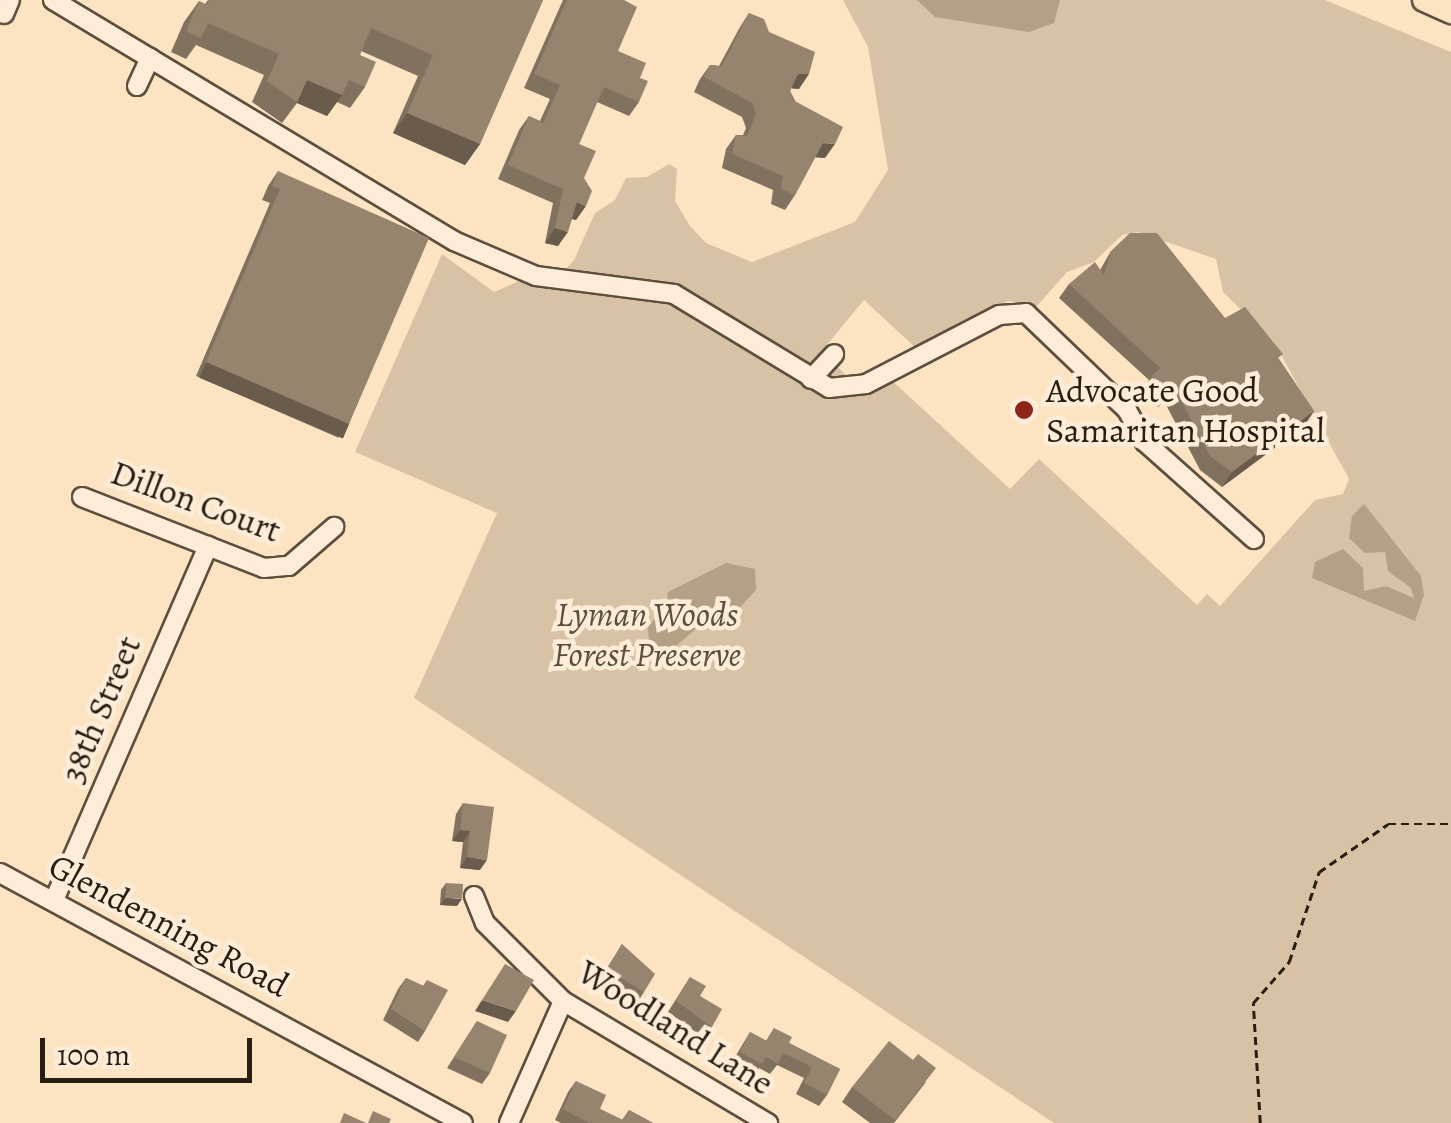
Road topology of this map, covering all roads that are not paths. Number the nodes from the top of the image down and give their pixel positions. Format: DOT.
graph roads {
  1 [pos="53,0"];
  2 [pos="1424,0"];
  3 [pos="1451,12"];
  4 [pos="150,58"];
  5 [pos="137,86"];
  6 [pos="834,354"];
  7 [pos="811,379"];
  8 [pos="82,497"];
  9 [pos="334,527"];
  10 [pos="1254,539"];
  11 [pos="208,546"];
  12 [pos="0,873"];
  13 [pos="474,896"];
  14 [pos="55,898"];
  15 [pos="563,1001"];
  16 [pos="463,1123"];
  17 [pos="509,1123"];
  18 [pos="768,1123"];
  1 -- 4 [label="street"];
  2 -- 3 [label="main road"];
  4 -- 5 [label="street"];
  4 -- 7 [label="street"];
  6 -- 7 [label="street"];
  7 -- 10 [label="street"];
  8 -- 11 [label="street, Dillon Court"];
  9 -- 11 [label="street, Dillon Court"];
  11 -- 14 [label="street, 38th Street"];
  12 -- 14 [label="street, Glendenning Road"];
  13 -- 15 [label="street, Woodland Lane"];
  14 -- 16 [label="street, Glendenning Road"];
  15 -- 17 [label="street"];
  15 -- 18 [label="street, Woodland Lane"];
}
